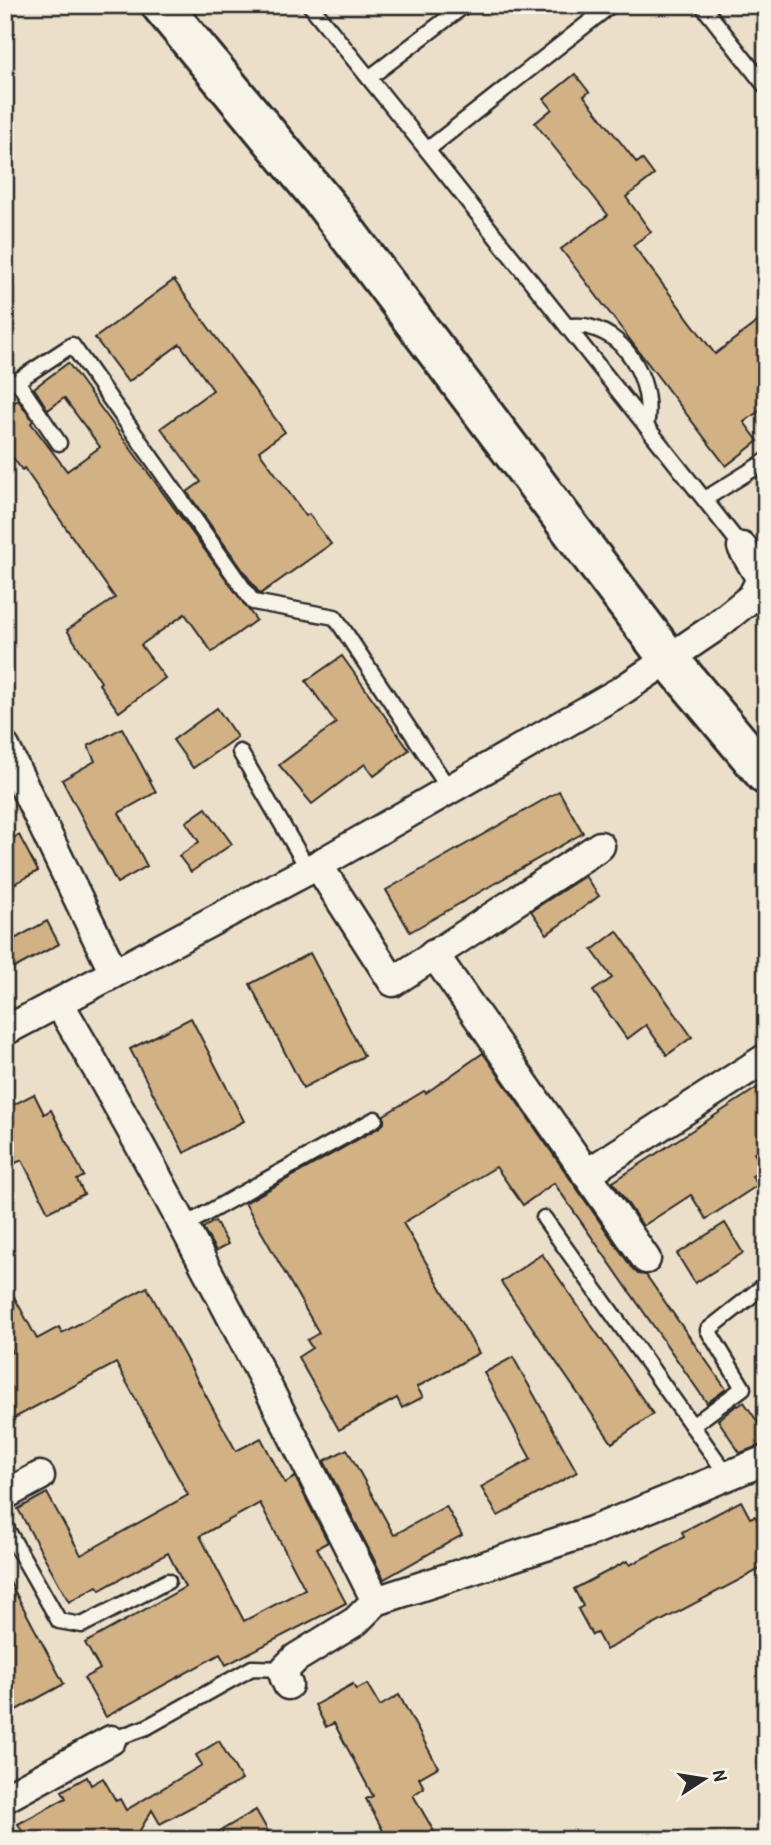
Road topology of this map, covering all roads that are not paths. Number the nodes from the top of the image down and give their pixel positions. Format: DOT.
graph roads {
  1 [pos="161,5"];
  2 [pos="310,5"];
  3 [pos="465,5"];
  4 [pos="611,5"];
  5 [pos="702,5"];
  6 [pos="369,78"];
  7 [pos="766,87"];
  8 [pos="428,150"];
  9 [pos="567,326"];
  10 [pos="646,426"];
  11 [pos="59,443"];
  12 [pos="766,461"];
  13 [pos="705,499"];
  14 [pos="742,547"];
  15 [pos="668,658"];
  16 [pos="5,747"];
  17 [pos="240,752"];
  18 [pos="766,775"];
  19 [pos="449,789"];
  20 [pos="600,846"];
  21 [pos="313,867"];
  22 [pos="434,954"];
  23 [pos="114,973"];
  24 [pos="59,1003"];
  25 [pos="5,1031"];
  26 [pos="766,1058"];
  27 [pos="375,1119"];
  28 [pos="586,1174"];
  29 [pos="544,1217"];
  30 [pos="182,1227"];
  31 [pos="646,1259"];
  32 [pos="766,1284"];
  33 [pos="692,1426"];
  34 [pos="766,1460"];
  35 [pos="40,1476"];
  36 [pos="728,1476"];
  37 [pos="5,1495"];
  38 [pos="5,1525"];
  39 [pos="169,1581"];
  40 [pos="376,1601"];
  41 [pos="287,1677"];
  42 [pos="111,1740"];
  43 [pos="5,1798"];
  1 -- 15 [label="main road"];
  2 -- 6 [label="lane"];
  3 -- 6 [label="lane"];
  4 -- 8 [label="lane"];
  5 -- 7 [label="lane"];
  6 -- 8 [label="lane"];
  8 -- 9 [label="lane"];
  9 -- 10 [label="lane"];
  9 -- 10 [label="lane"];
  10 -- 13 [label="lane"];
  11 -- 19 [label="lane"];
  12 -- 13 [label="lane"];
  13 -- 14 [label="lane"];
  14 -- 15 [label="street"];
  15 -- 18 [label="main road"];
  15 -- 19 [label="street"];
  16 -- 23 [label="street"];
  17 -- 21 [label="lane"];
  19 -- 21 [label="street"];
  20 -- 22 [label="street"];
  21 -- 22 [label="street"];
  21 -- 23 [label="street"];
  22 -- 28 [label="street"];
  23 -- 24 [label="street"];
  24 -- 25 [label="street"];
  24 -- 30 [label="street"];
  26 -- 28 [label="street"];
  27 -- 30 [label="lane"];
  28 -- 31 [label="street"];
  29 -- 33 [label="lane"];
  30 -- 40 [label="street"];
  32 -- 33 [label="lane"];
  33 -- 36 [label="lane"];
  34 -- 36 [label="street"];
  35 -- 37 [label="street"];
  36 -- 40 [label="street"];
  38 -- 39 [label="lane"];
  40 -- 41 [label="street"];
  41 -- 42 [label="lane"];
  42 -- 43 [label="street"];
}
